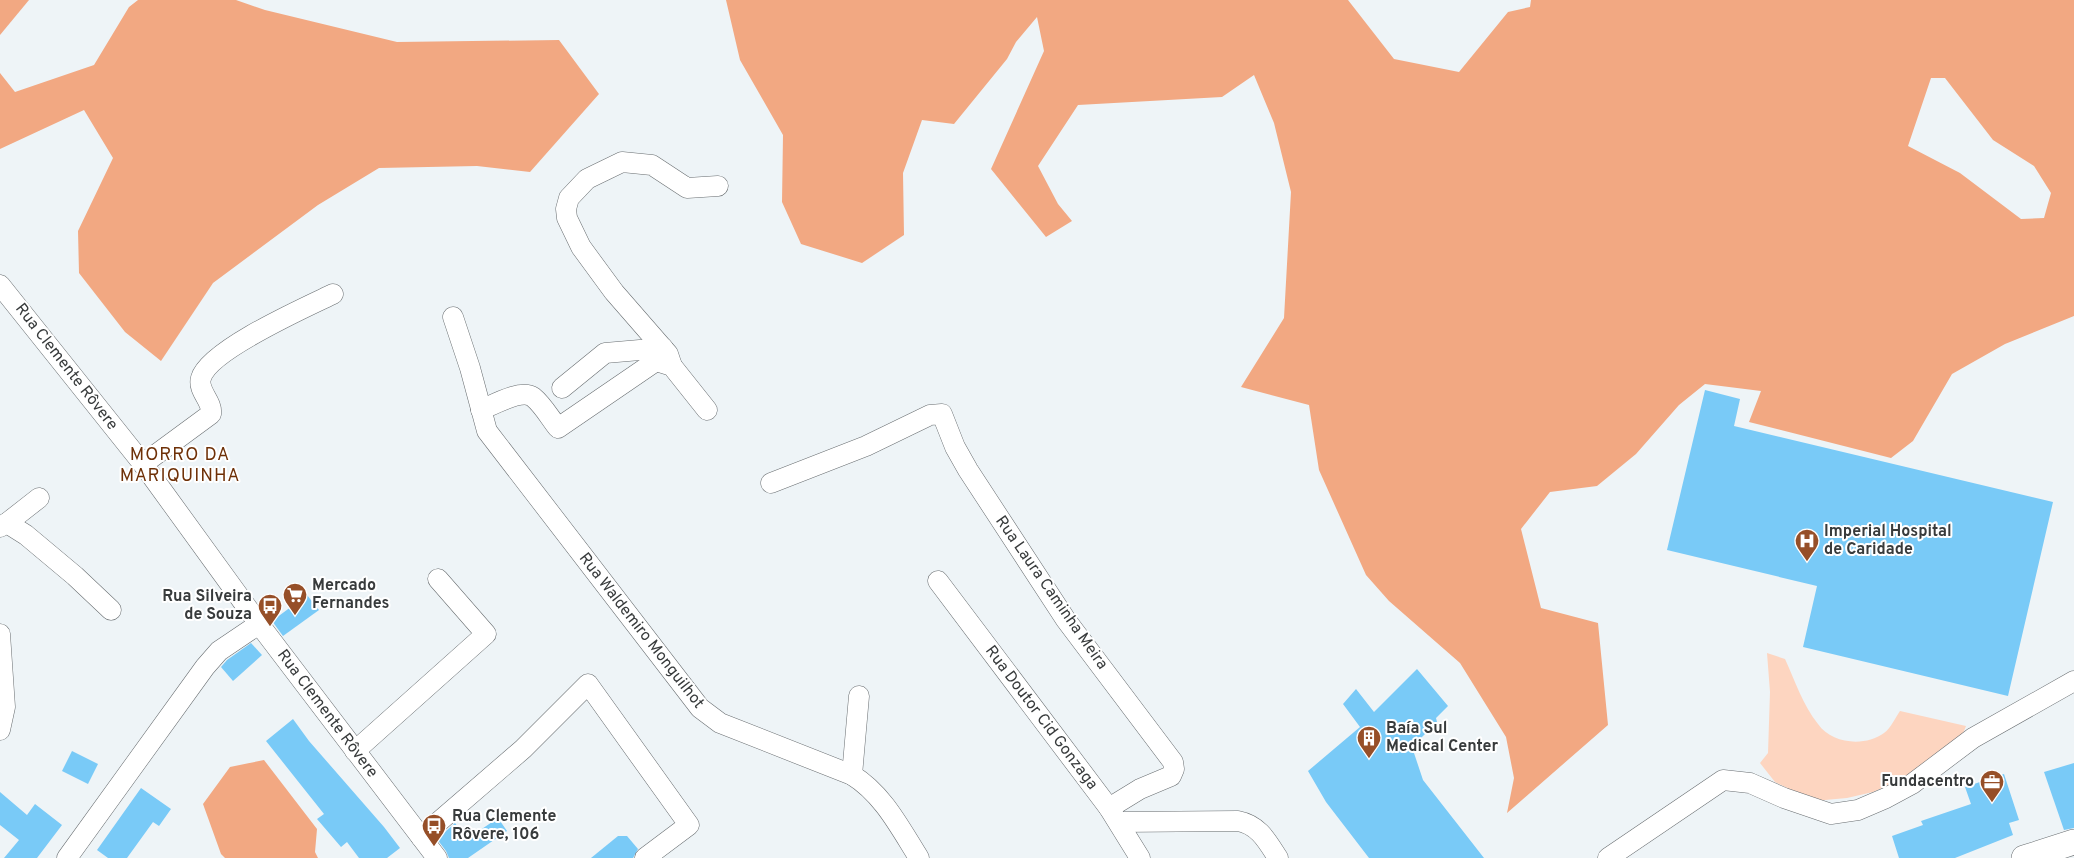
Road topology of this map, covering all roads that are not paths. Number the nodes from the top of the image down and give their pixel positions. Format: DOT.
graph roads {
  1 [pos="718,186"];
  2 [pos="0,284"];
  3 [pos="333,294"];
  4 [pos="453,317"];
  5 [pos="663,348"];
  6 [pos="672,366"];
  7 [pos="562,388"];
  8 [pos="481,410"];
  9 [pos="706,410"];
  10 [pos="143,464"];
  11 [pos="771,483"];
  12 [pos="39,498"];
  13 [pos="3,525"];
  14 [pos="438,579"];
  15 [pos="938,581"];
  16 [pos="111,610"];
  17 [pos="259,624"];
  18 [pos="0,634"];
  19 [pos="2074,681"];
  20 [pos="858,696"];
  21 [pos="0,730"];
  22 [pos="355,750"];
  23 [pos="852,775"];
  24 [pos="1114,815"];
  25 [pos="421,837"];
  26 [pos="2074,842"];
  27 [pos="67,858"];
  28 [pos="437,858"];
  29 [pos="645,858"];
  30 [pos="919,858"];
  31 [pos="1140,858"];
  32 [pos="1278,858"];
  33 [pos="1608,858"];
  34 [pos="2024,858"];
  1 -- 5 [label="street"];
  2 -- 10 [label="street, Rua Clemente Rôvere"];
  3 -- 10 [label="street"];
  4 -- 8 [label="street, Rua Waldemiro Monguilhot"];
  5 -- 6 [label="street"];
  5 -- 7 [label="street"];
  6 -- 8 [label="street"];
  6 -- 9 [label="street"];
  8 -- 23 [label="street, Rua Waldemiro Monguilhot"];
  10 -- 17 [label="street, Rua Clemente Rôvere"];
  11 -- 24 [label="street, Rua Laura Caminha Meira"];
  12 -- 13 [label="street"];
  13 -- 16 [label="street"];
  14 -- 22 [label="street"];
  15 -- 24 [label="street, Rua Doutor Cid Gonzaga"];
  17 -- 22 [label="street, Rua Clemente Rôvere"];
  17 -- 27 [label="street"];
  18 -- 21 [label="street"];
  19 -- 33 [label="street"];
  20 -- 23 [label="street"];
  22 -- 25 [label="street, Rua Clemente Rôvere"];
  23 -- 30 [label="street, Rua Waldemiro Monguilhot"];
  24 -- 31 [label="street, Rua Doutor Cid Gonzaga"];
  24 -- 32 [label="street"];
  25 -- 28 [label="street, Rua Clemente Rôvere"];
  25 -- 29 [label="street"];
  26 -- 34 [label="main road"];
}
